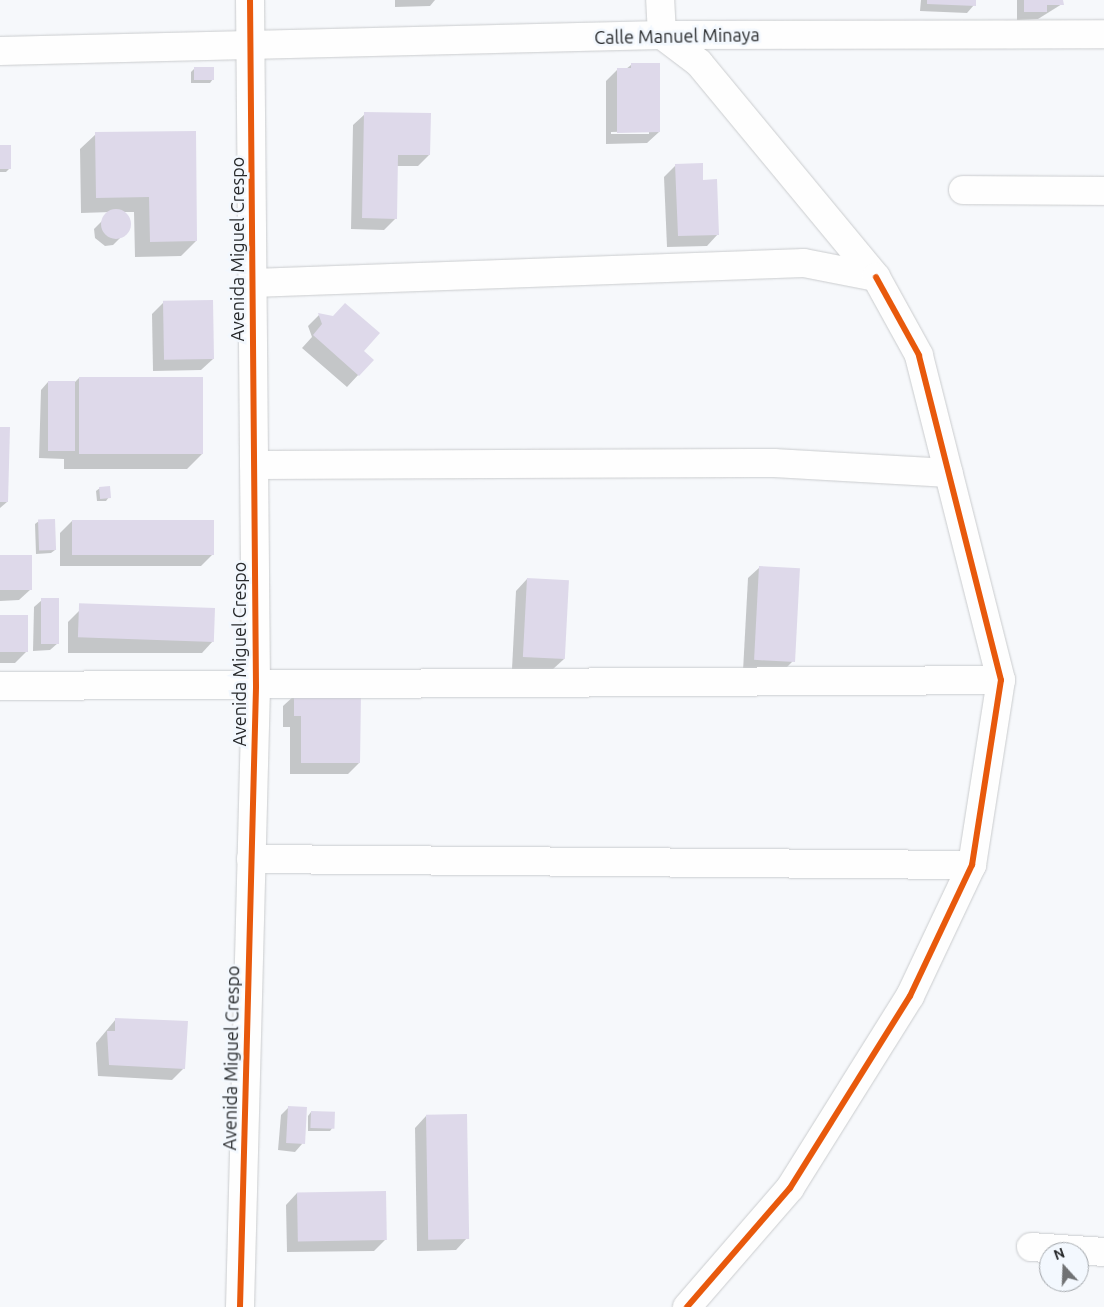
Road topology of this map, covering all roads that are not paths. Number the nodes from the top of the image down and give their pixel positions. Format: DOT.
graph roads {
  1 [pos="250,0"];
  2 [pos="660,0"];
  3 [pos="662,34"];
  4 [pos="1104,34"];
  5 [pos="251,47"];
  6 [pos="0,51"];
  7 [pos="963,190"];
  8 [pos="1104,191"];
  9 [pos="876,277"];
  10 [pos="253,283"];
  11 [pos="254,465"];
  12 [pos="949,473"];
  13 [pos="1001,680"];
  14 [pos="0,686"];
  15 [pos="256,686"];
  16 [pos="251,859"];
  17 [pos="972,865"];
  18 [pos="1031,1247"];
  19 [pos="1104,1252"];
  20 [pos="240,1307"];
  21 [pos="687,1307"];
  1 -- 5 [label="street, Avenida Miguel Crespo"];
  2 -- 3 [label="street"];
  3 -- 4 [label="street, Calle Manuel Minaya"];
  3 -- 5 [label="street, Calle Manuel Minaya"];
  3 -- 9 [label="street"];
  5 -- 6 [label="street, Calle Manuel Minaya"];
  5 -- 10 [label="street, Avenida Miguel Crespo"];
  7 -- 8 [label="street"];
  9 -- 10 [label="street"];
  9 -- 12 [label="street"];
  10 -- 11 [label="street, Avenida Miguel Crespo"];
  11 -- 12 [label="street"];
  11 -- 15 [label="street, Avenida Miguel Crespo"];
  12 -- 13 [label="street"];
  13 -- 15 [label="street"];
  13 -- 17 [label="street"];
  14 -- 15 [label="street"];
  15 -- 16 [label="street, Avenida Miguel Crespo"];
  16 -- 17 [label="street"];
  16 -- 20 [label="street, Avenida Miguel Crespo"];
  17 -- 21 [label="street"];
  18 -- 19 [label="street"];
}
